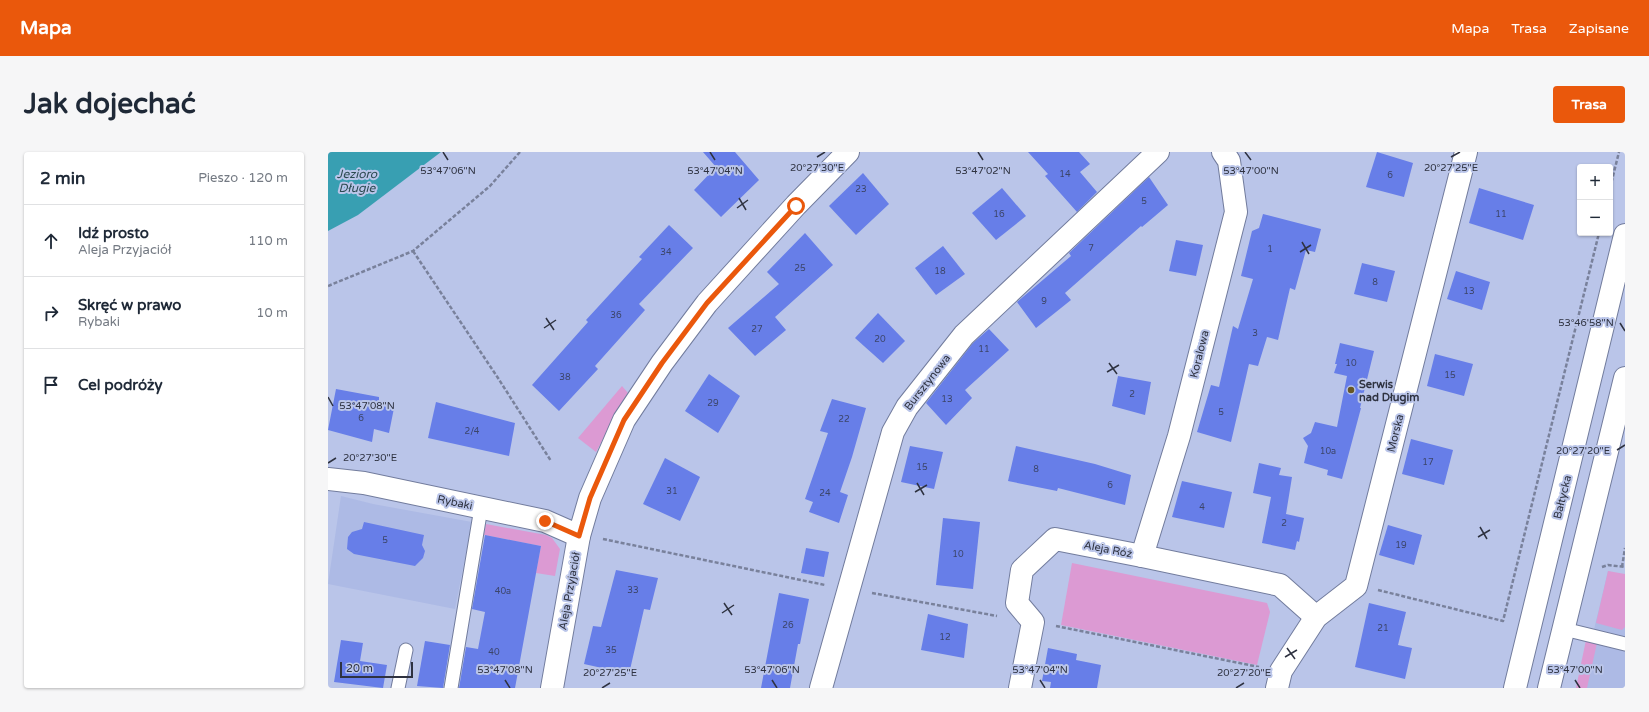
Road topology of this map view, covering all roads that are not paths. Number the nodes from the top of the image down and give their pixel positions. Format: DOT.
graph roads {
  1 [pos="848,152"];
  2 [pos="1158,152"];
  3 [pos="1224,152"];
  4 [pos="1466,152"];
  5 [pos="1625,235"];
  6 [pos="1625,378"];
  7 [pos="328,479"];
  8 [pos="481,508"];
  9 [pos="588,537"];
  10 [pos="1142,556"];
  11 [pos="1316,617"];
  12 [pos="1564,629"];
  13 [pos="1625,644"];
  14 [pos="406,650"];
  15 [pos="1279,679"];
  16 [pos="398,688"];
  17 [pos="451,688"];
  18 [pos="552,688"];
  19 [pos="821,688"];
  20 [pos="1020,688"];
  21 [pos="1515,688"];
  22 [pos="1549,688"];
  1 -- 9 [label="street, Aleja Przyjaciół"];
  2 -- 19 [label="street, Bursztynowa"];
  3 -- 10 [label="street, Koralowa"];
  4 -- 11 [label="street, Morska"];
  5 -- 21 [label="street, Bałtycka"];
  6 -- 12 [label="street"];
  7 -- 8 [label="street, Rybaki"];
  8 -- 9 [label="street, Rybaki"];
  8 -- 17 [label="lane"];
  9 -- 18 [label="street, Aleja Przyjaciół"];
  10 -- 11 [label="street, Aleja Róż"];
  10 -- 20 [label="street, Aleja Róż"];
  11 -- 15 [label="street, Morska"];
  12 -- 13 [label="lane"];
  12 -- 22 [label="street"];
  14 -- 16 [label="lane"];
}
